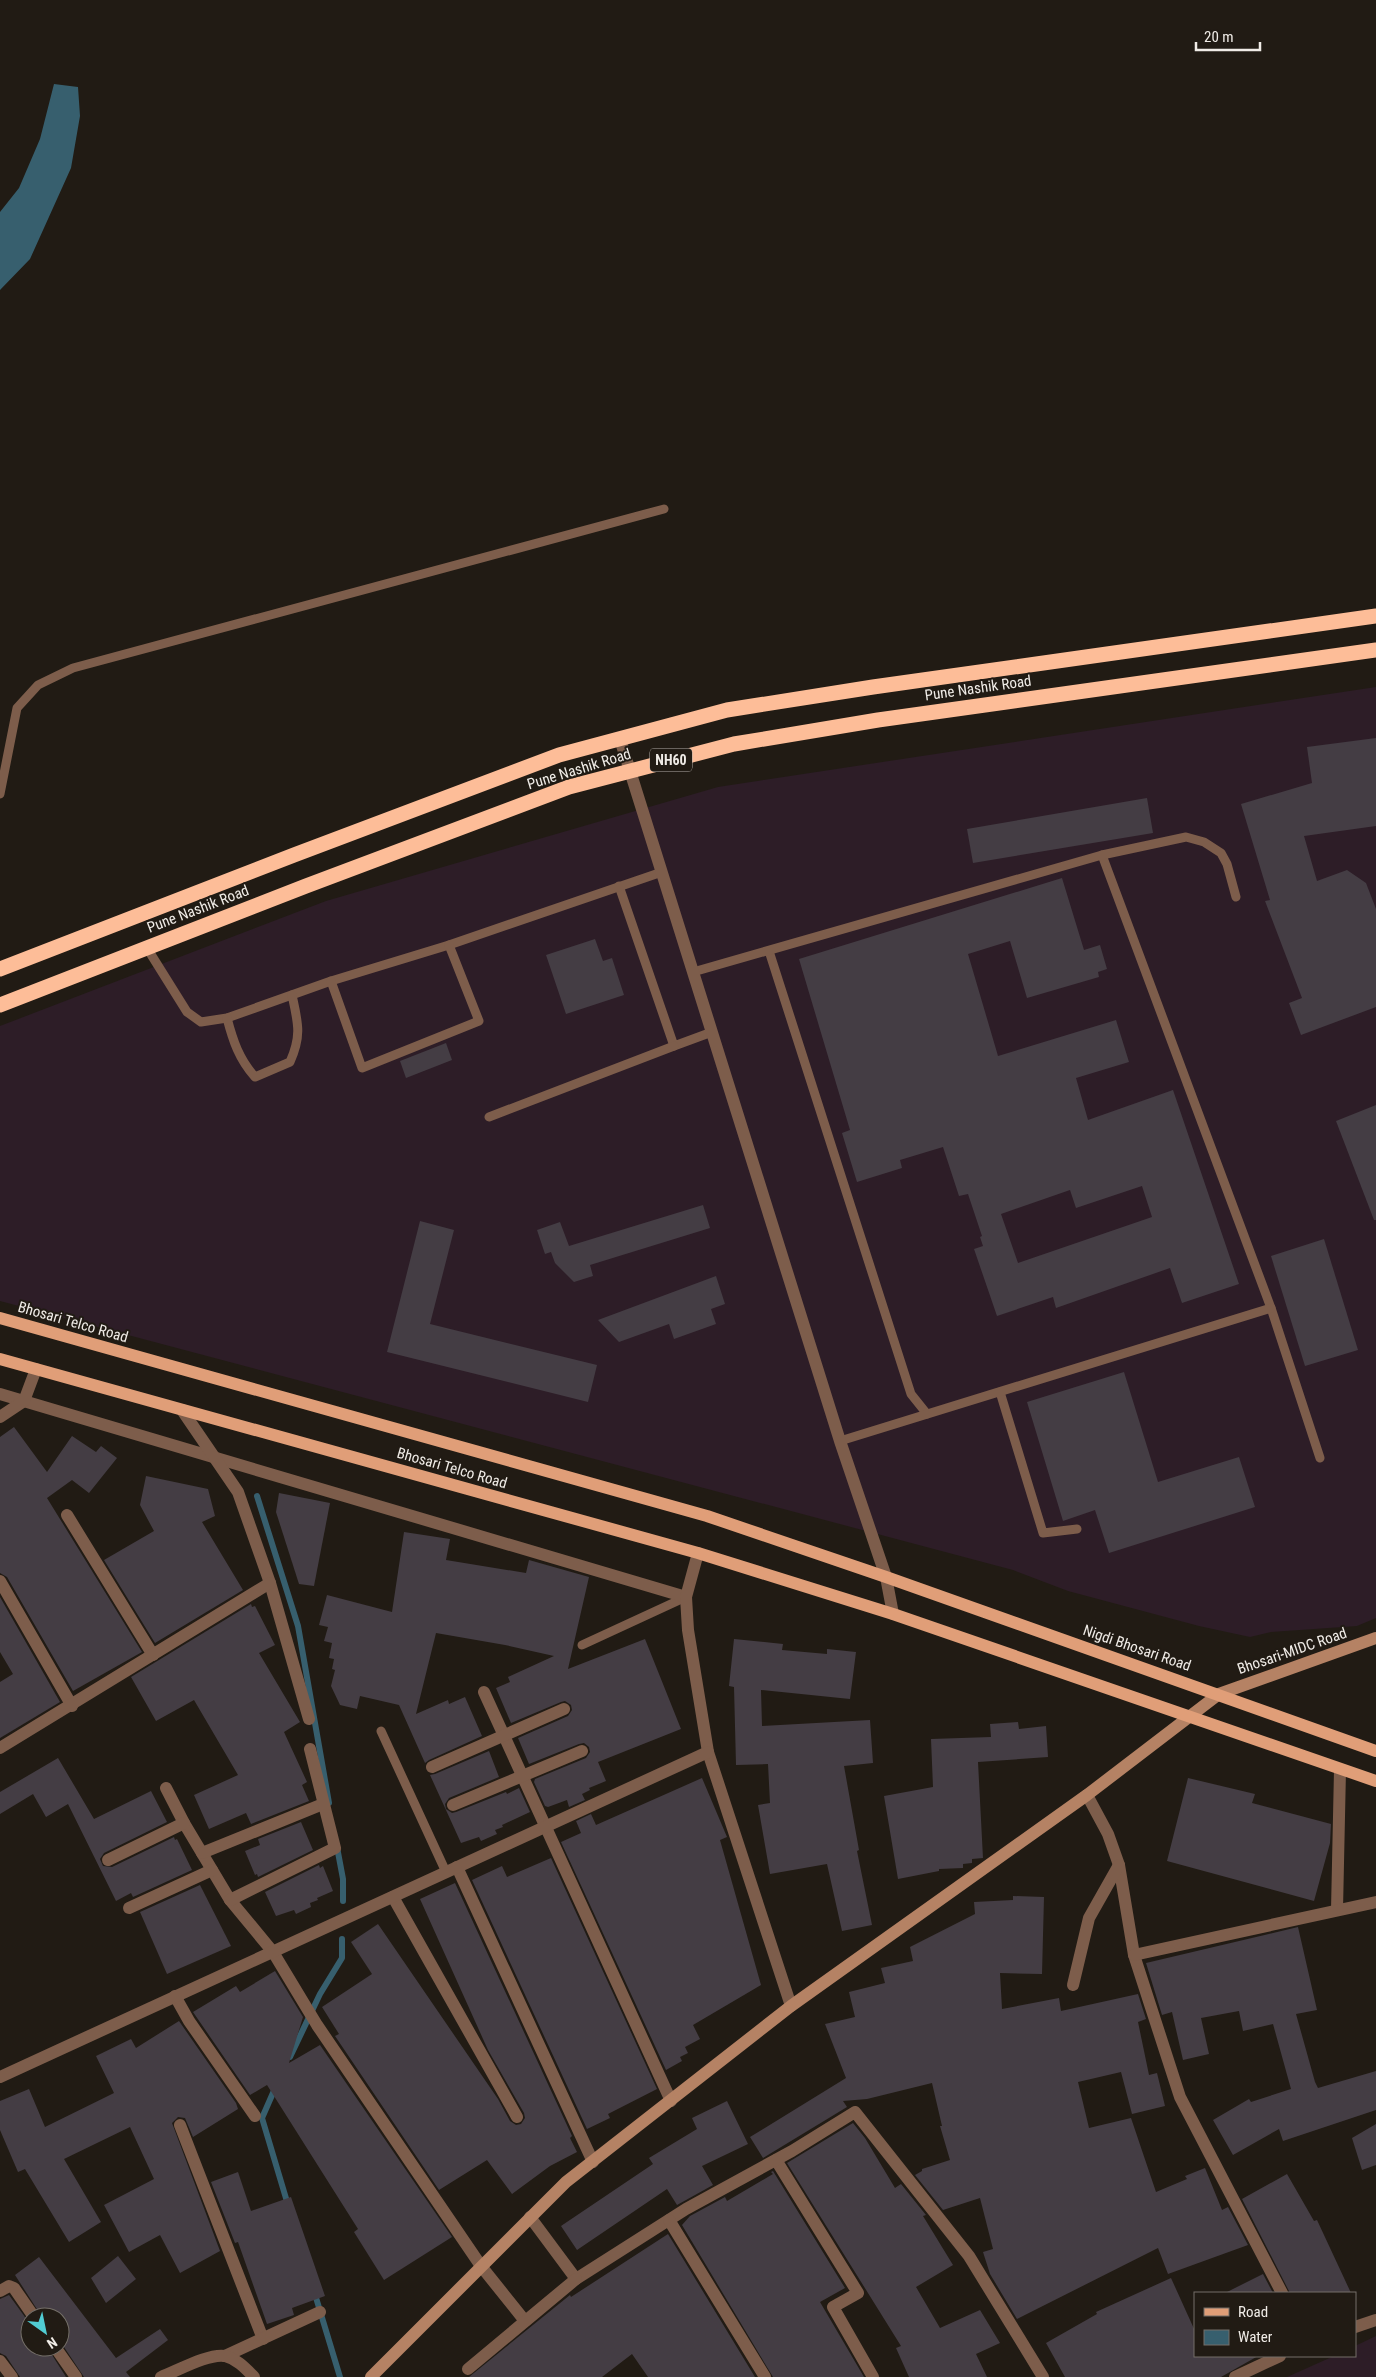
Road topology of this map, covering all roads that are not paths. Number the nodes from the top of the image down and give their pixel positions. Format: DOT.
graph roads {
  1 [pos="664,508"];
  2 [pos="1376,616"];
  3 [pos="1376,650"];
  4 [pos="620,739"];
  5 [pos="630,771"];
  6 [pos="0,794"];
  7 [pos="1102,855"];
  8 [pos="662,872"];
  9 [pos="620,886"];
  10 [pos="1236,897"];
  11 [pos="449,945"];
  12 [pos="147,948"];
  13 [pos="769,951"];
  14 [pos="0,970"];
  15 [pos="693,972"];
  16 [pos="331,981"];
  17 [pos="292,995"];
  18 [pos="0,1005"];
  19 [pos="226,1018"];
  20 [pos="712,1032"];
  21 [pos="674,1046"];
  22 [pos="489,1117"];
  23 [pos="1271,1308"];
  24 [pos="0,1318"];
  25 [pos="0,1359"];
  26 [pos="36,1369"];
  27 [pos="1000,1392"];
  28 [pos="0,1394"];
  29 [pos="24,1401"];
  30 [pos="182,1410"];
  31 [pos="928,1414"];
  32 [pos="0,1417"];
  33 [pos="840,1441"];
  34 [pos="214,1457"];
  35 [pos="1320,1458"];
  36 [pos="67,1515"];
  37 [pos="1077,1529"];
  38 [pos="698,1553"];
  39 [pos="886,1577"];
  40 [pos="0,1581"];
  41 [pos="270,1583"];
  42 [pos="686,1597"];
  43 [pos="893,1614"];
  44 [pos="1376,1638"];
  45 [pos="582,1645"];
  46 [pos="153,1655"];
  47 [pos="484,1692"];
  48 [pos="1219,1694"];
  49 [pos="72,1706"];
  50 [pos="564,1709"];
  51 [pos="1189,1717"];
  52 [pos="308,1719"];
  53 [pos="381,1730"];
  54 [pos="504,1736"];
  55 [pos="0,1748"];
  56 [pos="310,1749"];
  57 [pos="582,1751"];
  58 [pos="1376,1751"];
  59 [pos="708,1752"];
  60 [pos="432,1767"];
  61 [pos="1340,1770"];
  62 [pos="522,1776"];
  63 [pos="1376,1781"];
  64 [pos="166,1788"];
  65 [pos="1087,1794"];
  66 [pos="323,1804"];
  67 [pos="453,1805"];
  68 [pos="184,1823"];
  69 [pos="545,1827"];
  70 [pos="202,1852"];
  71 [pos="108,1860"];
  72 [pos="1119,1865"];
  73 [pos="212,1870"];
  74 [pos="452,1870"];
  75 [pos="393,1896"];
  76 [pos="230,1900"];
  77 [pos="1376,1902"];
  78 [pos="129,1908"];
  79 [pos="1337,1910"];
  80 [pos="273,1952"];
  81 [pos="1134,1955"];
  82 [pos="1073,1985"];
  83 [pos="175,1996"];
  84 [pos="791,2006"];
  85 [pos="0,2076"];
  86 [pos="670,2101"];
  87 [pos="255,2116"];
  88 [pos="517,2117"];
  89 [pos="180,2125"];
  90 [pos="776,2160"];
  91 [pos="593,2162"];
  92 [pos="530,2217"];
  93 [pos="669,2220"];
  94 [pos="480,2266"];
  95 [pos="576,2279"];
  96 [pos="0,2291"];
  97 [pos="1281,2292"];
  98 [pos="27,2307"];
  99 [pos="320,2312"];
  100 [pos="1376,2320"];
  101 [pos="525,2321"];
  102 [pos="1356,2327"];
  103 [pos="263,2339"];
  104 [pos="225,2356"];
  105 [pos="62,2357"];
  106 [pos="1278,2357"];
  107 [pos="0,2362"];
  108 [pos="468,2369"];
  109 [pos="373,2376"];
  110 [pos="12,2377"];
  111 [pos="76,2377"];
  112 [pos="161,2377"];
  113 [pos="254,2377"];
  114 [pos="765,2377"];
  115 [pos="873,2377"];
  116 [pos="1043,2377"];
  117 [pos="1235,2377"];
  1 -- 6 [label="lane"];
  2 -- 4 [label="highway, Pune Nashik Road / NH60"];
  3 -- 5 [label="highway, Pune Nashik Road / NH60"];
  4 -- 5 [label="street"];
  4 -- 14 [label="highway, Pune Nashik Road / NH60"];
  5 -- 8 [label="street"];
  5 -- 12 [label="highway, Pune Nashik Road / NH60"];
  7 -- 10 [label="lane"];
  7 -- 13 [label="lane"];
  7 -- 23 [label="lane"];
  8 -- 9 [label="lane"];
  8 -- 15 [label="street"];
  9 -- 11 [label="lane"];
  9 -- 21 [label="lane"];
  11 -- 16 [label="lane"];
  11 -- 16 [label="lane"];
  12 -- 18 [label="highway, Pune Nashik Road / NH60"];
  12 -- 19 [label="lane"];
  13 -- 15 [label="lane"];
  13 -- 31 [label="lane"];
  15 -- 20 [label="street"];
  16 -- 17 [label="lane"];
  17 -- 19 [label="lane"];
  17 -- 19 [label="lane"];
  20 -- 21 [label="lane"];
  20 -- 33 [label="street"];
  21 -- 22 [label="lane"];
  23 -- 27 [label="lane"];
  23 -- 35 [label="lane"];
  24 -- 39 [label="main road, Bhosari Telco Road"];
  25 -- 26 [label="main road, Bhosari Telco Road"];
  26 -- 29 [label="street"];
  26 -- 30 [label="main road, Bhosari Telco Road"];
  27 -- 31 [label="lane"];
  27 -- 37 [label="lane"];
  28 -- 29 [label="street"];
  29 -- 32 [label="street"];
  29 -- 34 [label="street"];
  30 -- 34 [label="street"];
  30 -- 38 [label="main road, Bhosari Telco Road"];
  31 -- 33 [label="lane"];
  33 -- 39 [label="street"];
  34 -- 41 [label="street"];
  34 -- 42 [label="street"];
  36 -- 46 [label="street"];
  38 -- 42 [label="street"];
  38 -- 43 [label="main road, Bhosari Telco Road"];
  39 -- 43 [label="street"];
  39 -- 48 [label="main road, Nigdi Bhosari Road"];
  40 -- 49 [label="street"];
  41 -- 46 [label="street"];
  41 -- 52 [label="street"];
  42 -- 45 [label="lane"];
  42 -- 59 [label="street"];
  43 -- 51 [label="main road"];
  44 -- 48 [label="street, Bhosari-MIDC Road"];
  46 -- 49 [label="street"];
  47 -- 54 [label="street"];
  48 -- 51 [label="street, Bhosari-MIDC Road"];
  48 -- 58 [label="main road, Nigdi Bhosari Road"];
  49 -- 55 [label="street"];
  50 -- 54 [label="street"];
  51 -- 61 [label="main road"];
  51 -- 65 [label="street, Bhosari-MIDC Road"];
  53 -- 74 [label="lane"];
  54 -- 60 [label="street"];
  54 -- 62 [label="street"];
  56 -- 66 [label="street"];
  57 -- 62 [label="street"];
  59 -- 69 [label="street"];
  59 -- 84 [label="street"];
  61 -- 63 [label="main road"];
  61 -- 79 [label="street"];
  62 -- 67 [label="street"];
  62 -- 69 [label="street"];
  64 -- 68 [label="street"];
  65 -- 72 [label="street"];
  65 -- 84 [label="street, Bhosari-MIDC Road"];
  66 -- 70 [label="street"];
  66 -- 76 [label="street"];
  68 -- 70 [label="street"];
  68 -- 71 [label="street"];
  69 -- 74 [label="street"];
  69 -- 86 [label="street"];
  70 -- 73 [label="street"];
  72 -- 81 [label="street"];
  72 -- 82 [label="street"];
  73 -- 76 [label="street"];
  73 -- 78 [label="street"];
  74 -- 75 [label="street"];
  74 -- 91 [label="street"];
  75 -- 80 [label="street"];
  75 -- 88 [label="street"];
  76 -- 80 [label="street"];
  77 -- 79 [label="street"];
  79 -- 81 [label="street"];
  80 -- 83 [label="street"];
  80 -- 94 [label="street"];
  81 -- 97 [label="street"];
  83 -- 85 [label="street"];
  83 -- 87 [label="street"];
  84 -- 86 [label="street, Bhosari-MIDC Road"];
  86 -- 91 [label="street, Bhosari-MIDC Road"];
  89 -- 103 [label="street"];
  90 -- 93 [label="street"];
  90 -- 115 [label="street"];
  90 -- 116 [label="street"];
  91 -- 92 [label="street, Bhosari-MIDC Road"];
  92 -- 94 [label="street, Bhosari-MIDC Road"];
  92 -- 95 [label="street"];
  93 -- 95 [label="street"];
  93 -- 114 [label="street"];
  94 -- 101 [label="street"];
  94 -- 109 [label="street, Bhosari-MIDC Road"];
  95 -- 101 [label="street"];
  96 -- 98 [label="street"];
  99 -- 103 [label="street"];
  100 -- 102 [label="street"];
  101 -- 108 [label="street"];
  103 -- 104 [label="street"];
  104 -- 112 [label="street"];
  104 -- 113 [label="street"];
  105 -- 111 [label="street"];
  106 -- 117 [label="street"];
  107 -- 110 [label="street"];
}
